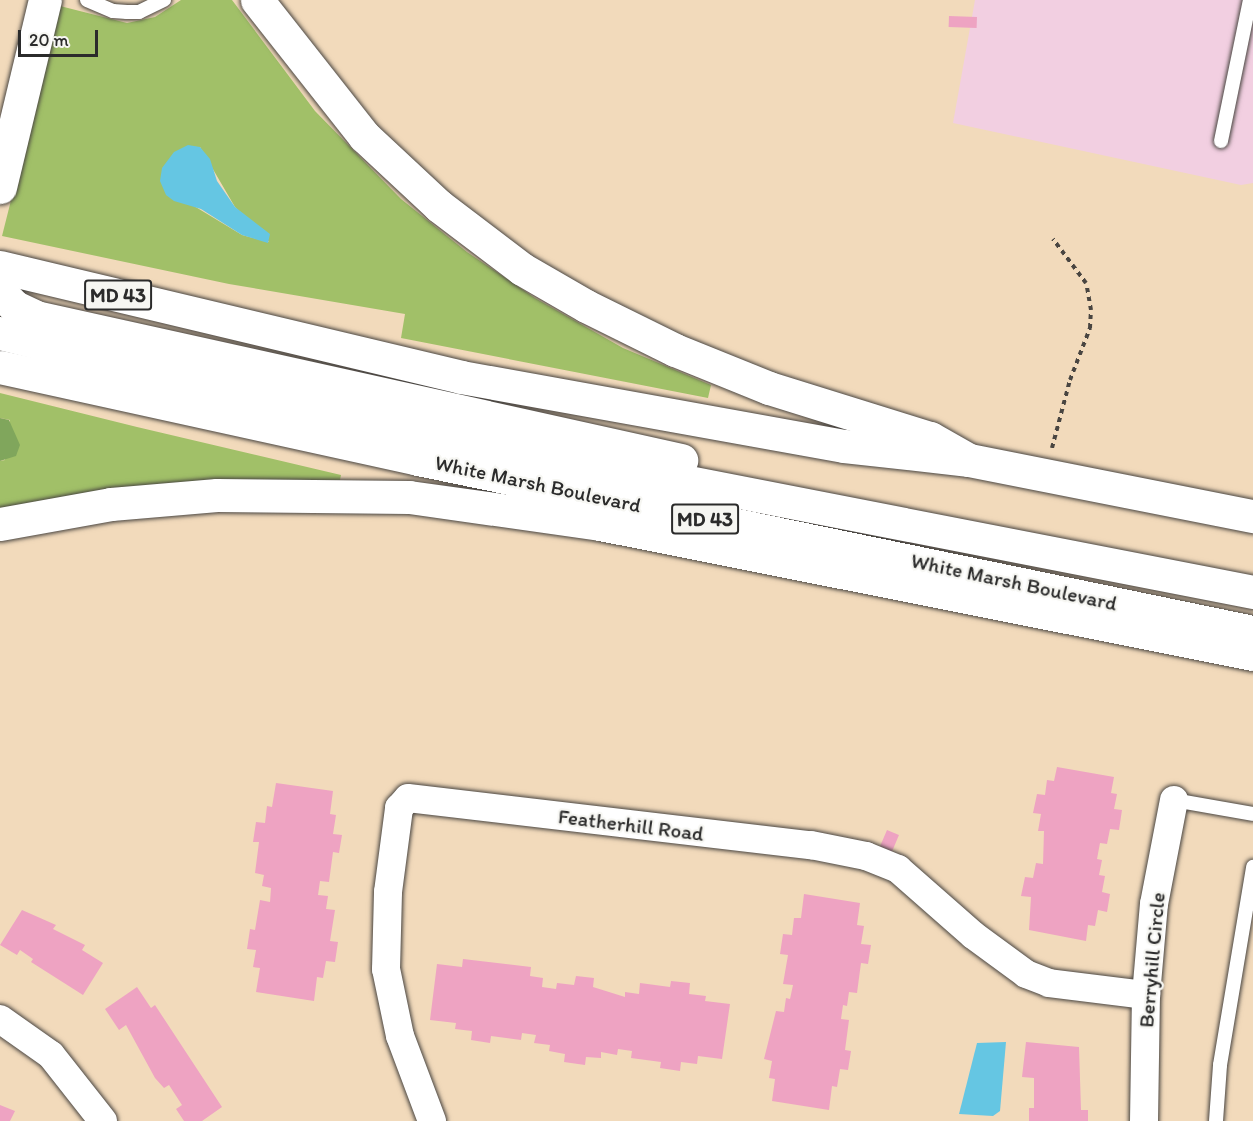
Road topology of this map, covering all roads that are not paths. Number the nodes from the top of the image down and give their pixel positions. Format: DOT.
graph roads {
  1 [pos="26,0"];
  2 [pos="45,0"];
  3 [pos="87,0"];
  4 [pos="164,0"];
  5 [pos="257,0"];
  6 [pos="1250,0"];
  7 [pos="0,99"];
  8 [pos="1221,141"];
  9 [pos="0,187"];
  10 [pos="0,267"];
  11 [pos="0,292"];
  12 [pos="0,333"];
  13 [pos="0,367"];
  14 [pos="969,460"];
  15 [pos="1253,516"];
  16 [pos="0,524"];
  17 [pos="1079,555"];
  18 [pos="1253,592"];
  19 [pos="1253,632"];
  20 [pos="1253,654"];
  21 [pos="1174,800"];
  22 [pos="1253,814"];
  23 [pos="1253,867"];
  24 [pos="1146,995"];
  25 [pos="0,1019"];
  26 [pos="103,1121"];
  27 [pos="432,1121"];
  28 [pos="1144,1121"];
  29 [pos="1216,1121"];
  1 -- 7 [label="highway"];
  2 -- 9 [label="highway"];
  3 -- 4 [label="lane"];
  5 -- 14 [label="highway"];
  6 -- 8 [label="lane"];
  10 -- 14 [label="highway, MD 43"];
  11 -- 17 [label="highway"];
  12 -- 17 [label="highway"];
  13 -- 19 [label="highway, White Marsh Boulevard / MD 43"];
  14 -- 15 [label="highway, MD 43"];
  16 -- 20 [label="highway"];
  17 -- 18 [label="highway"];
  21 -- 22 [label="lane"];
  21 -- 24 [label="street, Berryhill Circle"];
  23 -- 29 [label="lane"];
  24 -- 27 [label="street, Featherhill Road"];
  24 -- 28 [label="street, Berryhill Circle"];
  25 -- 26 [label="street"];
}
